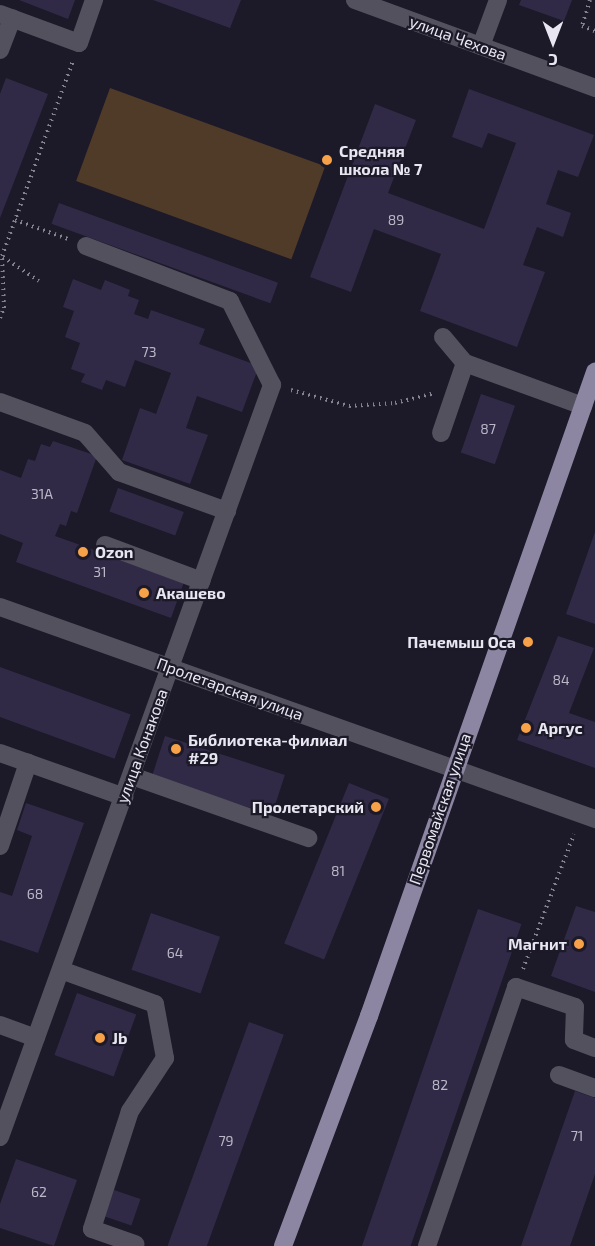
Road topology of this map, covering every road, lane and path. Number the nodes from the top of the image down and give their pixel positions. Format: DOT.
graph roads {
  1 [pos="94,0"];
  2 [pos="358,0"];
  3 [pos="498,0"];
  4 [pos="590,0"];
  5 [pos="6,16"];
  6 [pos="595,31"];
  7 [pos="79,44"];
  8 [pos="481,46"];
  9 [pos="0,50"];
  10 [pos="595,88"];
  11 [pos="15,220"];
  12 [pos="86,246"];
  13 [pos="2,256"];
  14 [pos="39,281"];
  15 [pos="2,307"];
  16 [pos="0,318"];
  17 [pos="443,337"];
  18 [pos="465,363"];
  19 [pos="595,372"];
  20 [pos="272,385"];
  21 [pos="457,385"];
  22 [pos="0,402"];
  23 [pos="583,406"];
  24 [pos="441,433"];
  25 [pos="227,511"];
  26 [pos="105,545"];
  27 [pos="202,581"];
  28 [pos="0,607"];
  29 [pos="171,668"];
  30 [pos="0,753"];
  31 [pos="28,764"];
  32 [pos="454,769"];
  33 [pos="132,776"];
  34 [pos="124,797"];
  35 [pos="595,819"];
  36 [pos="574,834"];
  37 [pos="308,838"];
  38 [pos="0,846"];
  39 [pos="61,970"];
  40 [pos="516,987"];
  41 [pos="0,1025"];
  42 [pos="36,1038"];
  43 [pos="595,1048"];
  44 [pos="559,1075"];
  45 [pos="595,1088"];
  46 [pos="3,1118"];
  47 [pos="0,1137"];
  48 [pos="135,1244"];
  49 [pos="284,1246"];
  50 [pos="427,1246"];
  1 -- 7 [label="street"];
  2 -- 8 [label="street, улица Чехова"];
  3 -- 8 [label="street"];
  4 -- 6 [label="path"];
  5 -- 7 [label="street"];
  5 -- 9 [label="street"];
  7 -- 11 [label="path"];
  8 -- 10 [label="street, улица Чехова"];
  11 -- 12 [label="path"];
  11 -- 13 [label="path"];
  12 -- 20 [label="street"];
  13 -- 14 [label="path"];
  13 -- 15 [label="path"];
  15 -- 16 [label="path"];
  17 -- 18 [label="street"];
  18 -- 21 [label="street"];
  18 -- 23 [label="street"];
  19 -- 23 [label="main road, Первомайская улица"];
  20 -- 21 [label="path"];
  20 -- 25 [label="street, улица Конакова"];
  21 -- 24 [label="street"];
  22 -- 25 [label="street"];
  23 -- 32 [label="main road, Первомайская улица"];
  25 -- 27 [label="street, улица Конакова"];
  26 -- 27 [label="street"];
  27 -- 29 [label="street, улица Конакова"];
  28 -- 29 [label="street, Пролетарская улица"];
  29 -- 32 [label="street, Пролетарская улица"];
  29 -- 33 [label="street, улица Конакова"];
  30 -- 31 [label="street"];
  31 -- 34 [label="street"];
  31 -- 38 [label="street"];
  32 -- 35 [label="street, Пролетарская улица"];
  32 -- 49 [label="main road, Первомайская улица"];
  33 -- 34 [label="street, улица Конакова"];
  33 -- 37 [label="street"];
  34 -- 39 [label="street, улица Конакова"];
  36 -- 40 [label="path"];
  39 -- 42 [label="street, улица Конакова"];
  39 -- 48 [label="street"];
  40 -- 43 [label="street"];
  40 -- 50 [label="street"];
  41 -- 42 [label="street"];
  42 -- 46 [label="street, улица Конакова"];
  44 -- 45 [label="street"];
  46 -- 47 [label="street, улица Конакова"];
}
